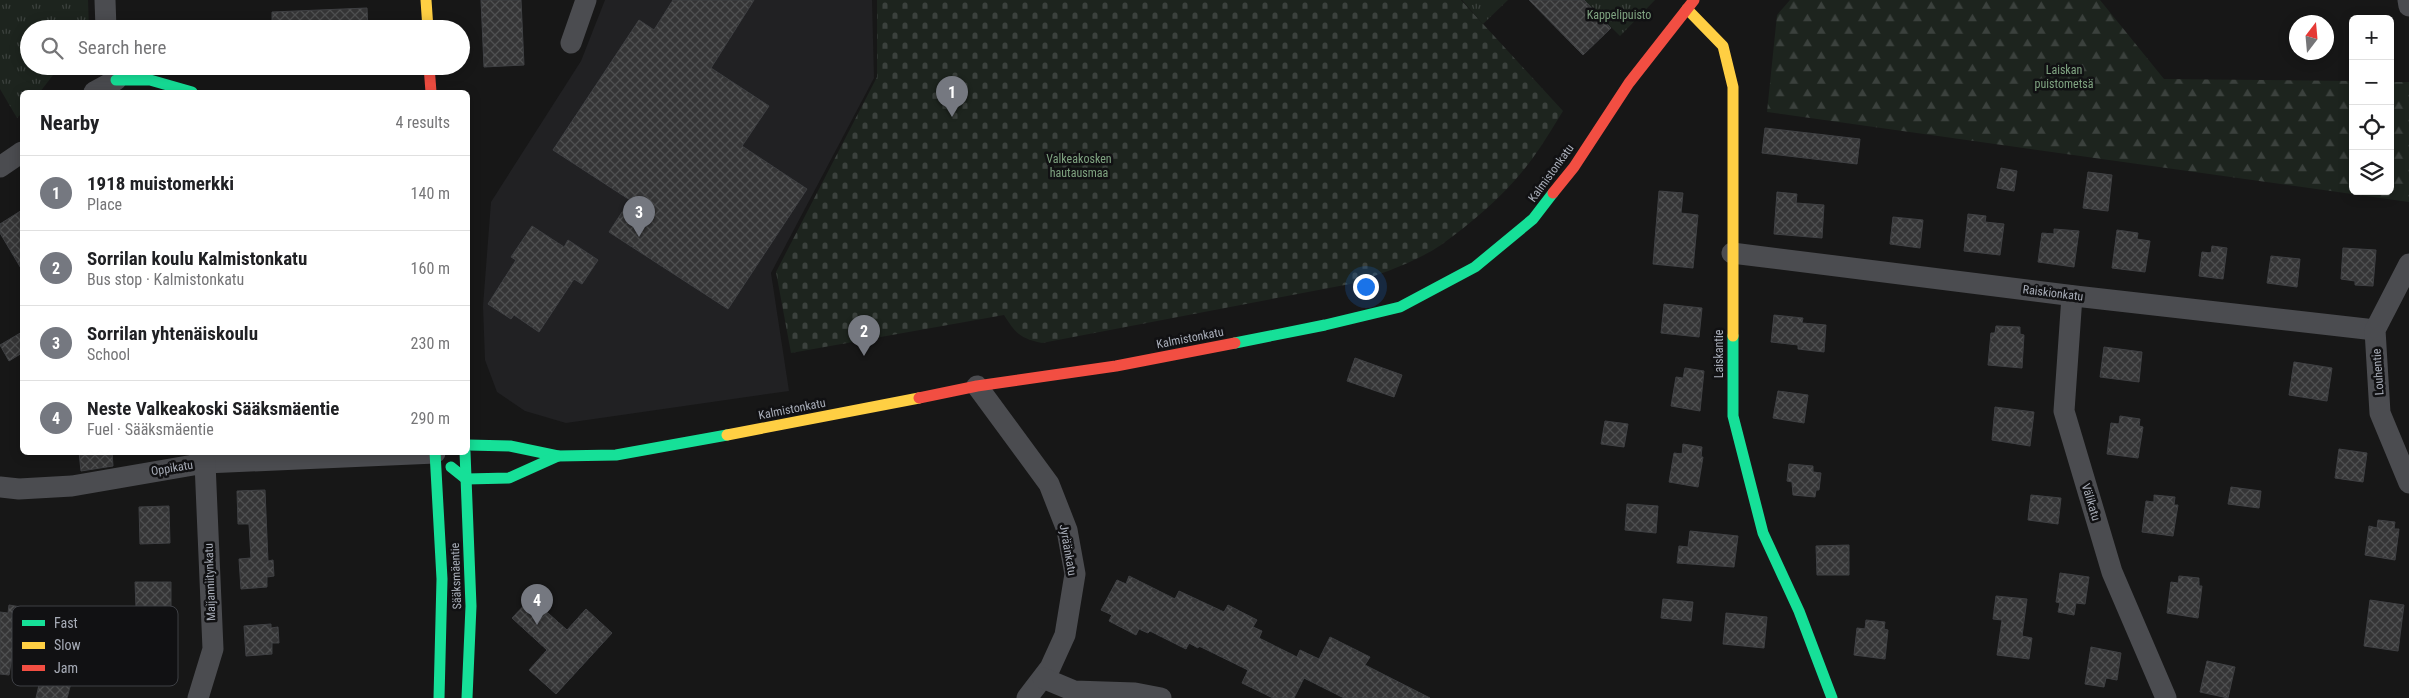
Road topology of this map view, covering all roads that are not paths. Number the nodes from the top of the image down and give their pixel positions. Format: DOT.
graph roads {
  1 [pos="105,0"];
  2 [pos="426,0"];
  3 [pos="586,0"];
  4 [pos="2408,0"];
  5 [pos="1690,4"];
  6 [pos="2409,6"];
  7 [pos="106,20"];
  8 [pos="427,20"];
  9 [pos="571,43"];
  10 [pos="113,75"];
  11 [pos="125,75"];
  12 [pos="429,75"];
  13 [pos="96,90"];
  14 [pos="185,90"];
  15 [pos="430,90"];
  16 [pos="20,153"];
  17 [pos="0,167"];
  18 [pos="1732,253"];
  19 [pos="2409,264"];
  20 [pos="2072,296"];
  21 [pos="2375,330"];
  22 [pos="977,386"];
  23 [pos="470,445"];
  24 [pos="342,455"];
  25 [pos="436,455"];
  26 [pos="438,455"];
  27 [pos="464,455"];
  28 [pos="558,456"];
  29 [pos="202,458"];
  30 [pos="466,479"];
  31 [pos="2409,482"];
  32 [pos="0,487"];
  33 [pos="1043,678"];
  34 [pos="198,698"];
  35 [pos="439,698"];
  36 [pos="467,698"];
  37 [pos="1027,698"];
  38 [pos="1162,698"];
  39 [pos="1832,698"];
  40 [pos="2166,698"];
  1 -- 7 [label="street"];
  2 -- 8 [label="street"];
  3 -- 9 [label="street"];
  4 -- 6 [label="street"];
  5 -- 18 [label="street, Laiskantie"];
  5 -- 22 [label="street, Kalmistonkatu"];
  10 -- 13 [label="street"];
  11 -- 14 [label="street"];
  12 -- 15 [label="street"];
  16 -- 17 [label="street"];
  18 -- 20 [label="street, Raiskionkatu"];
  18 -- 39 [label="street, Laiskantie"];
  19 -- 21 [label="street, Louhentie"];
  20 -- 21 [label="street, Raiskionkatu"];
  20 -- 40 [label="street, Välikatu"];
  21 -- 31 [label="street, Louhentie"];
  22 -- 28 [label="street, Kalmistonkatu"];
  22 -- 33 [label="street, Jyräänkatu"];
  23 -- 28 [label="street, Kalmistonkatu"];
  24 -- 29 [label="street, Oppikatu"];
  25 -- 35 [label="street, Sääksmäentie"];
  26 -- 30 [label="street"];
  27 -- 30 [label="street, Sääksmäentie"];
  28 -- 30 [label="street, Kalmistonkatu"];
  29 -- 32 [label="street, Oppikatu"];
  29 -- 34 [label="street, Maijanniitynkatu"];
  30 -- 36 [label="street, Sääksmäentie"];
  33 -- 37 [label="street, Jyräänkatu"];
  33 -- 38 [label="street"];
}
